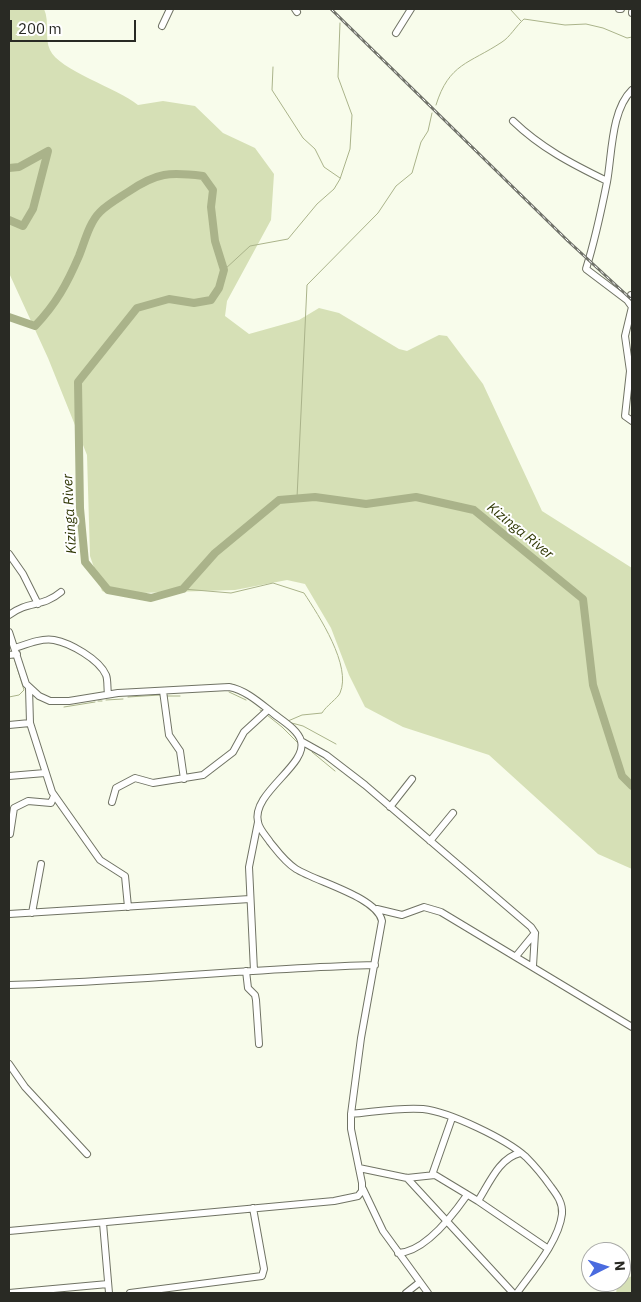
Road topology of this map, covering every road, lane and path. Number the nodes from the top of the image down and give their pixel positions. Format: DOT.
graph roads {
  1 [pos="170,9"];
  2 [pos="411,9"];
  3 [pos="162,26"];
  4 [pos="396,33"];
  5 [pos="632,90"];
  6 [pos="513,121"];
  7 [pos="607,181"];
  8 [pos="631,383"];
  9 [pos="632,421"];
  10 [pos="9,554"];
  11 [pos="61,592"];
  12 [pos="38,604"];
  13 [pos="9,615"];
  14 [pos="9,632"];
  15 [pos="16,651"];
  16 [pos="9,655"];
  17 [pos="29,688"];
  18 [pos="163,691"];
  19 [pos="108,694"];
  20 [pos="268,710"];
  21 [pos="30,723"];
  22 [pos="9,725"];
  23 [pos="301,741"];
  24 [pos="45,773"];
  25 [pos="9,776"];
  26 [pos="184,779"];
  27 [pos="412,779"];
  28 [pos="54,796"];
  29 [pos="112,802"];
  30 [pos="390,807"];
  31 [pos="453,813"];
  32 [pos="258,822"];
  33 [pos="10,834"];
  34 [pos="430,841"];
  35 [pos="41,864"];
  36 [pos="250,899"];
  37 [pos="128,907"];
  38 [pos="377,910"];
  39 [pos="32,913"];
  40 [pos="9,914"];
  41 [pos="535,933"];
  42 [pos="517,956"];
  43 [pos="375,965"];
  44 [pos="533,966"];
  45 [pos="254,970"];
  46 [pos="246,971"];
  47 [pos="9,985"];
  48 [pos="632,1027"];
  49 [pos="258,1044"];
  50 [pos="9,1064"];
  51 [pos="351,1114"];
  52 [pos="452,1118"];
  53 [pos="506,1144"];
  54 [pos="520,1153"];
  55 [pos="87,1154"];
  56 [pos="502,1163"];
  57 [pos="359,1168"];
  58 [pos="432,1175"];
  59 [pos="407,1178"];
  60 [pos="363,1189"];
  61 [pos="467,1194"];
  62 [pos="478,1201"];
  63 [pos="252,1208"];
  64 [pos="446,1222"];
  65 [pos="103,1223"];
  66 [pos="9,1231"];
  67 [pos="547,1248"];
  68 [pos="398,1253"];
  69 [pos="420,1282"];
  70 [pos="108,1284"];
  71 [pos="48,1291"];
  72 [pos="9,1293"];
  73 [pos="109,1293"];
  74 [pos="130,1293"];
  75 [pos="406,1293"];
  76 [pos="428,1293"];
  77 [pos="515,1293"];
  1 -- 3 [label="street"];
  2 -- 4 [label="street"];
  5 -- 7 [label="street"];
  6 -- 7 [label="street"];
  7 -- 8 [label="street"];
  8 -- 9 [label="street"];
  10 -- 12 [label="street"];
  11 -- 12 [label="street"];
  12 -- 13 [label="street"];
  14 -- 15 [label="street"];
  15 -- 16 [label="street"];
  15 -- 17 [label="street"];
  15 -- 19 [label="street"];
  17 -- 19 [label="street"];
  17 -- 21 [label="street"];
  18 -- 19 [label="street"];
  18 -- 20 [label="street"];
  18 -- 26 [label="street"];
  20 -- 23 [label="street"];
  20 -- 26 [label="street"];
  21 -- 22 [label="street"];
  21 -- 24 [label="street"];
  23 -- 30 [label="street"];
  23 -- 32 [label="street"];
  24 -- 25 [label="street"];
  24 -- 28 [label="street"];
  26 -- 29 [label="street"];
  27 -- 30 [label="street"];
  28 -- 33 [label="street"];
  28 -- 37 [label="street"];
  30 -- 34 [label="street"];
  31 -- 34 [label="street"];
  32 -- 36 [label="street"];
  32 -- 38 [label="street"];
  34 -- 41 [label="street"];
  35 -- 39 [label="street"];
  36 -- 37 [label="street"];
  36 -- 45 [label="street"];
  37 -- 39 [label="street"];
  38 -- 42 [label="street"];
  38 -- 43 [label="street"];
  39 -- 40 [label="street"];
  41 -- 42 [label="street"];
  41 -- 44 [label="street"];
  42 -- 44 [label="street"];
  43 -- 45 [label="street"];
  43 -- 51 [label="street"];
  44 -- 48 [label="street"];
  45 -- 46 [label="street"];
  46 -- 47 [label="street"];
  46 -- 49 [label="street"];
  50 -- 55 [label="street"];
  51 -- 52 [label="street"];
  51 -- 57 [label="street"];
  52 -- 53 [label="street"];
  52 -- 58 [label="street"];
  53 -- 54 [label="street"];
  53 -- 56 [label="street"];
  54 -- 56 [label="street"];
  54 -- 67 [label="street"];
  56 -- 62 [label="street"];
  57 -- 59 [label="street"];
  57 -- 60 [label="street"];
  58 -- 59 [label="street"];
  58 -- 61 [label="street"];
  59 -- 64 [label="street"];
  60 -- 63 [label="street"];
  60 -- 68 [label="street"];
  61 -- 62 [label="street"];
  61 -- 64 [label="street"];
  62 -- 67 [label="street"];
  63 -- 65 [label="street"];
  63 -- 74 [label="street"];
  64 -- 68 [label="street"];
  64 -- 77 [label="street"];
  65 -- 66 [label="street"];
  65 -- 70 [label="street"];
  67 -- 77 [label="street"];
  68 -- 69 [label="street"];
  69 -- 75 [label="street"];
  69 -- 76 [label="street"];
  70 -- 71 [label="street"];
  70 -- 73 [label="street"];
  71 -- 72 [label="street"];
}
